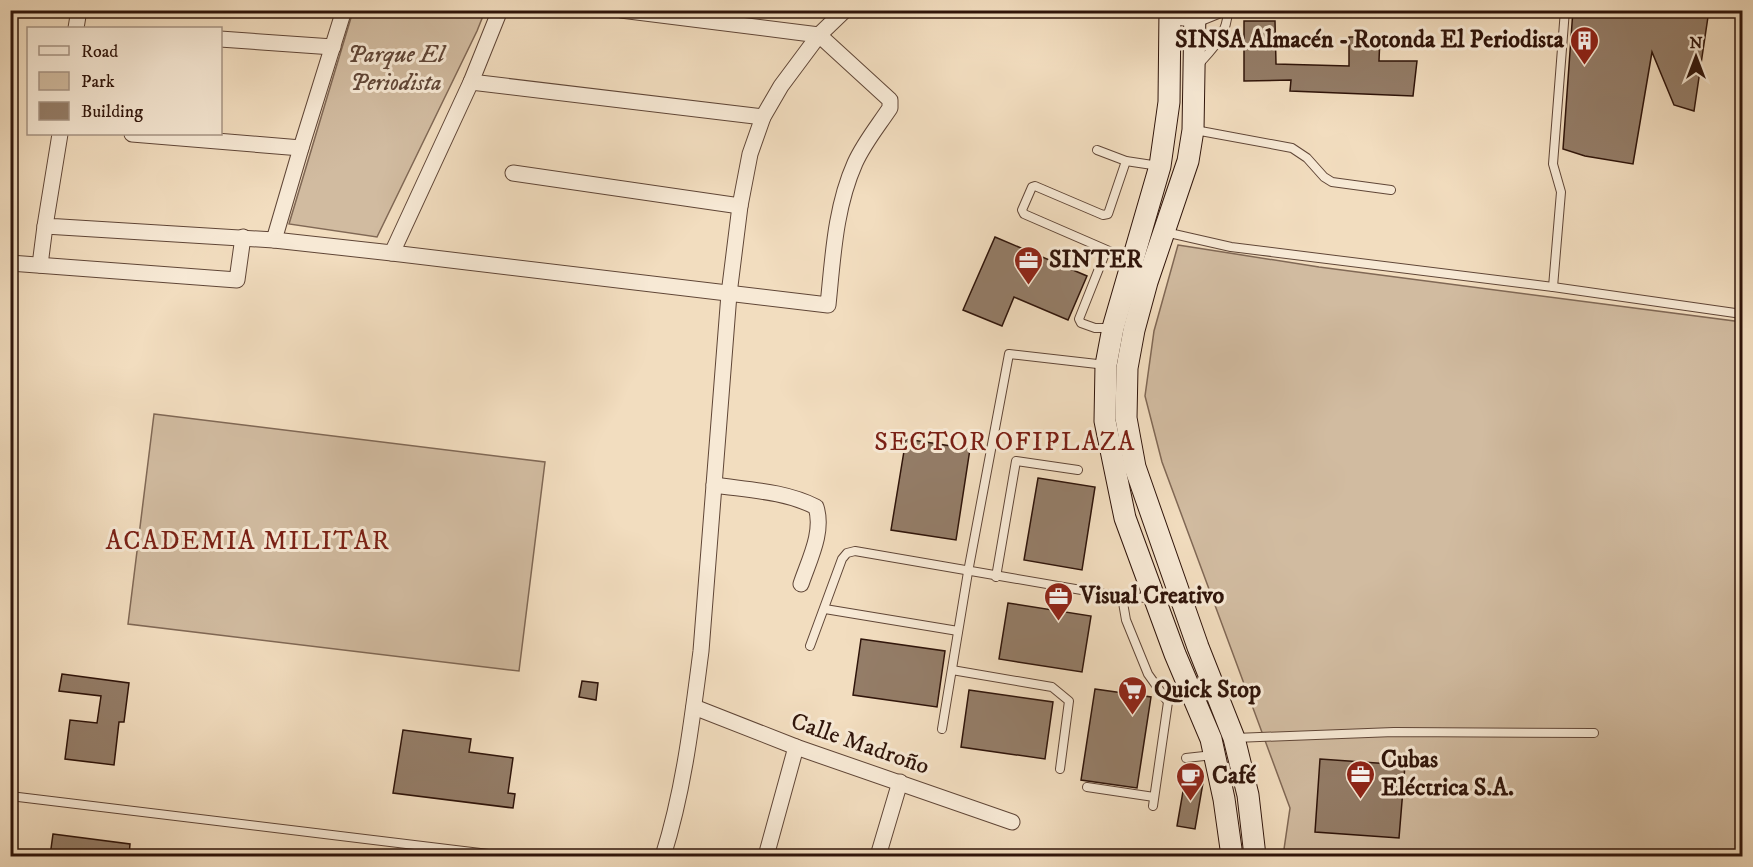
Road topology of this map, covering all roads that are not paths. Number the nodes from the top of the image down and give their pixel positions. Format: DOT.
graph roads {
  1 [pos="79,10"];
  2 [pos="344,10"];
  3 [pos="500,10"];
  4 [pos="621,10"];
  5 [pos="845,10"];
  6 [pos="1228,10"];
  7 [pos="1565,10"];
  8 [pos="1170,15"];
  9 [pos="1196,17"];
  10 [pos="76,27"];
  11 [pos="819,35"];
  12 [pos="222,39"];
  13 [pos="333,47"];
  14 [pos="1194,70"];
  15 [pos="471,82"];
  16 [pos="763,117"];
  17 [pos="1193,130"];
  18 [pos="60,135"];
  19 [pos="144,135"];
  20 [pos="301,148"];
  21 [pos="1097,150"];
  22 [pos="1126,161"];
  23 [pos="1160,166"];
  24 [pos="513,173"];
  25 [pos="1391,190"];
  26 [pos="740,206"];
  27 [pos="45,226"];
  28 [pos="1163,232"];
  29 [pos="243,237"];
  30 [pos="274,240"];
  31 [pos="1106,251"];
  32 [pos="392,253"];
  33 [pos="1133,261"];
  34 [pos="10,263"];
  35 [pos="40,265"];
  36 [pos="1553,287"];
  37 [pos="729,294"];
  38 [pos="1743,314"];
  39 [pos="1124,329"];
  40 [pos="1106,365"];
  41 [pos="1077,471"];
  42 [pos="714,485"];
  43 [pos="1155,526"];
  44 [pos="968,572"];
  45 [pos="996,577"];
  46 [pos="801,584"];
  47 [pos="1122,597"];
  48 [pos="1156,598"];
  49 [pos="825,609"];
  50 [pos="958,631"];
  51 [pos="810,646"];
  52 [pos="1198,647"];
  53 [pos="952,670"];
  54 [pos="694,707"];
  55 [pos="942,729"];
  56 [pos="1594,733"];
  57 [pos="1234,738"];
  58 [pos="796,747"];
  59 [pos="1214,755"];
  60 [pos="1186,758"];
  61 [pos="1060,769"];
  62 [pos="900,782"];
  63 [pos="1086,787"];
  64 [pos="10,796"];
  65 [pos="1154,797"];
  66 [pos="1153,806"];
  67 [pos="1012,822"];
  68 [pos="505,856"];
  69 [pos="663,856"];
  70 [pos="766,856"];
  71 [pos="878,856"];
  72 [pos="1232,856"];
  73 [pos="1255,856"];
  1 -- 10 [label="street"];
  2 -- 13 [label="street"];
  3 -- 15 [label="street"];
  4 -- 11 [label="street"];
  5 -- 11 [label="street"];
  6 -- 9 [label="lane"];
  6 -- 14 [label="lane"];
  7 -- 36 [label="lane"];
  8 -- 9 [label="lane"];
  8 -- 23 [label="main road"];
  9 -- 14 [label="main road"];
  11 -- 16 [label="street"];
  11 -- 37 [label="street"];
  12 -- 13 [label="street"];
  13 -- 20 [label="street"];
  14 -- 17 [label="main road"];
  15 -- 16 [label="street"];
  15 -- 32 [label="street"];
  16 -- 26 [label="street"];
  17 -- 25 [label="lane"];
  17 -- 28 [label="main road"];
  18 -- 27 [label="street"];
  19 -- 20 [label="street"];
  20 -- 30 [label="street"];
  21 -- 22 [label="lane"];
  22 -- 23 [label="lane"];
  22 -- 31 [label="lane"];
  23 -- 33 [label="main road"];
  24 -- 26 [label="street"];
  26 -- 37 [label="street"];
  27 -- 29 [label="street"];
  27 -- 35 [label="street"];
  28 -- 36 [label="lane"];
  28 -- 39 [label="main road"];
  29 -- 30 [label="street"];
  29 -- 35 [label="street"];
  30 -- 32 [label="street"];
  31 -- 33 [label="lane"];
  31 -- 39 [label="lane"];
  32 -- 37 [label="street"];
  33 -- 39 [label="main road"];
  34 -- 35 [label="street"];
  36 -- 38 [label="lane"];
  37 -- 42 [label="street"];
  39 -- 40 [label="main road"];
  39 -- 43 [label="main road"];
  40 -- 44 [label="lane"];
  40 -- 48 [label="main road"];
  41 -- 45 [label="lane"];
  42 -- 46 [label="street"];
  42 -- 54 [label="street"];
  43 -- 48 [label="main road"];
  43 -- 52 [label="main road"];
  44 -- 45 [label="lane"];
  44 -- 49 [label="lane"];
  44 -- 50 [label="lane"];
  45 -- 47 [label="lane"];
  47 -- 48 [label="lane"];
  47 -- 65 [label="lane"];
  48 -- 52 [label="main road"];
  48 -- 59 [label="main road"];
  49 -- 50 [label="lane"];
  49 -- 51 [label="lane"];
  50 -- 53 [label="lane"];
  52 -- 57 [label="main road"];
  53 -- 55 [label="lane"];
  53 -- 61 [label="lane"];
  54 -- 58 [label="street, Calle Madroño"];
  54 -- 69 [label="street"];
  56 -- 57 [label="lane"];
  57 -- 73 [label="main road"];
  58 -- 62 [label="street, Calle Madroño"];
  58 -- 70 [label="street"];
  59 -- 60 [label="lane"];
  59 -- 72 [label="main road"];
  62 -- 67 [label="street, Calle Madroño"];
  62 -- 71 [label="street"];
  63 -- 65 [label="lane"];
  64 -- 68 [label="lane"];
  65 -- 66 [label="lane"];
}
